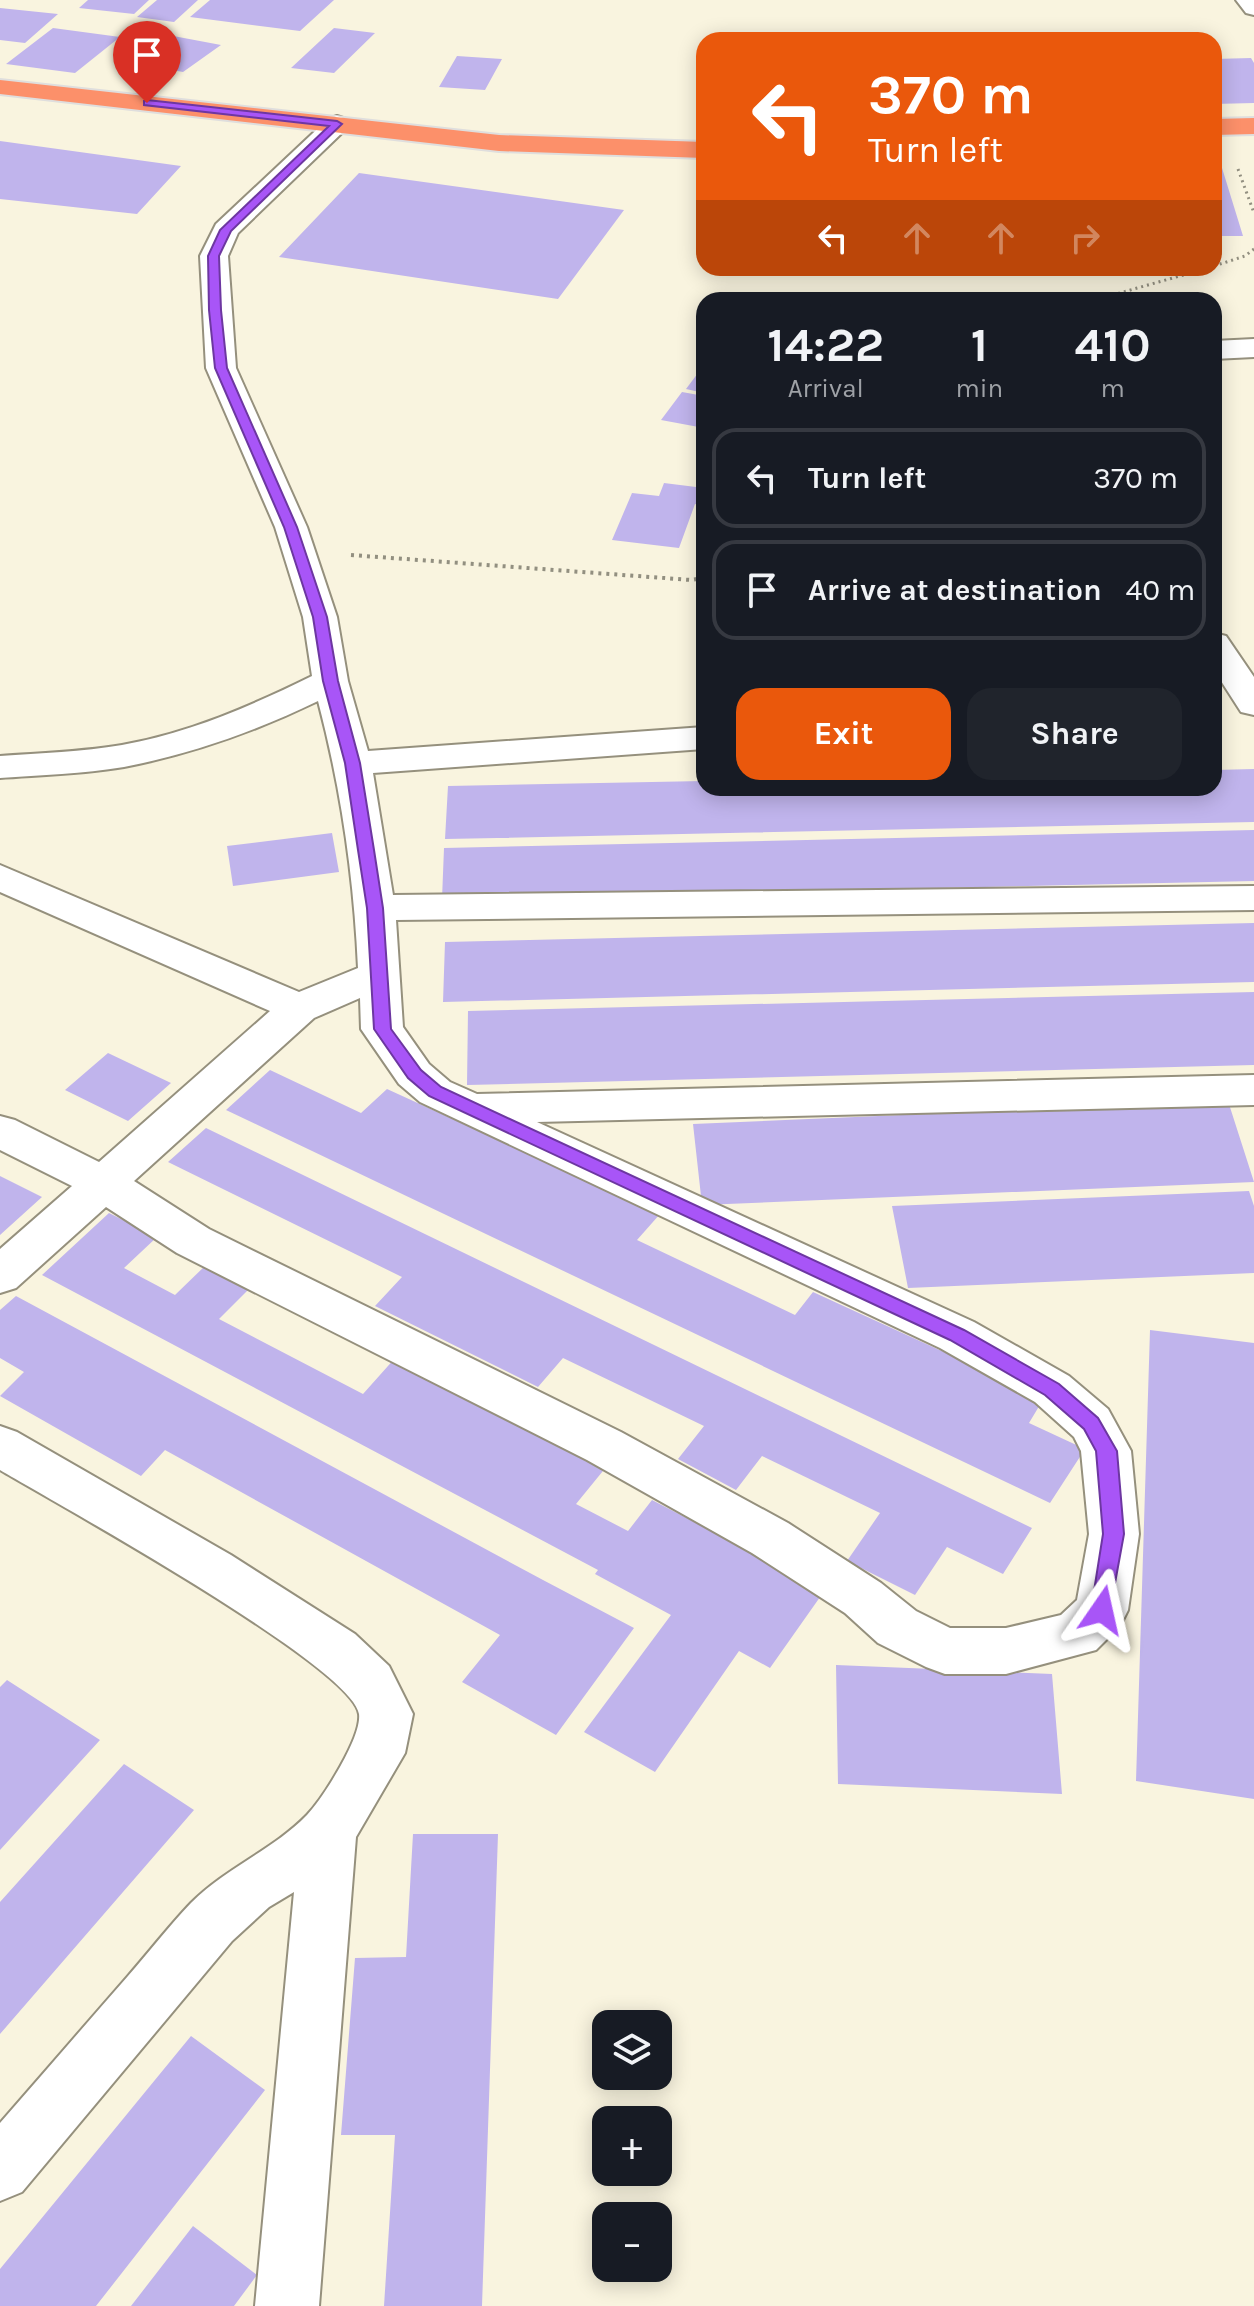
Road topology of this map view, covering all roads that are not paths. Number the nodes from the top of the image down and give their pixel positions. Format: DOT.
graph roads {
  1 [pos="1248,0"];
  2 [pos="1254,8"];
  3 [pos="0,87"];
  4 [pos="337,124"];
  5 [pos="1254,126"];
  6 [pos="1222,127"];
  7 [pos="696,150"];
  8 [pos="1254,348"];
  9 [pos="1222,350"];
  10 [pos="1222,655"];
  11 [pos="330,681"];
  12 [pos="1253,703"];
  13 [pos="1222,705"];
  14 [pos="696,739"];
  15 [pos="353,763"];
  16 [pos="0,767"];
  17 [pos="0,877"];
  18 [pos="1254,898"];
  19 [pos="375,908"];
  20 [pos="378,975"];
  21 [pos="299,1008"];
  22 [pos="1254,1090"];
  23 [pos="470,1109"];
  24 [pos="0,1131"];
  25 [pos="103,1183"];
  26 [pos="0,1276"];
  27 [pos="0,1446"];
  28 [pos="328,1832"];
  29 [pos="0,2170"];
  30 [pos="287,2306"];
  1 -- 2 [label="street"];
  3 -- 4 [label="highway"];
  4 -- 7 [label="highway"];
  4 -- 11 [label="street"];
  5 -- 6 [label="highway"];
  8 -- 9 [label="street"];
  10 -- 12 [label="street"];
  11 -- 15 [label="street"];
  11 -- 16 [label="street"];
  12 -- 13 [label="street"];
  14 -- 15 [label="street"];
  15 -- 19 [label="street"];
  17 -- 21 [label="street"];
  18 -- 19 [label="street"];
  19 -- 20 [label="street"];
  20 -- 21 [label="street"];
  20 -- 23 [label="street"];
  21 -- 25 [label="street"];
  22 -- 23 [label="street"];
  23 -- 25 [label="street"];
  24 -- 25 [label="street"];
  25 -- 26 [label="street"];
  27 -- 28 [label="street"];
  28 -- 29 [label="street"];
  28 -- 30 [label="street"];
}
